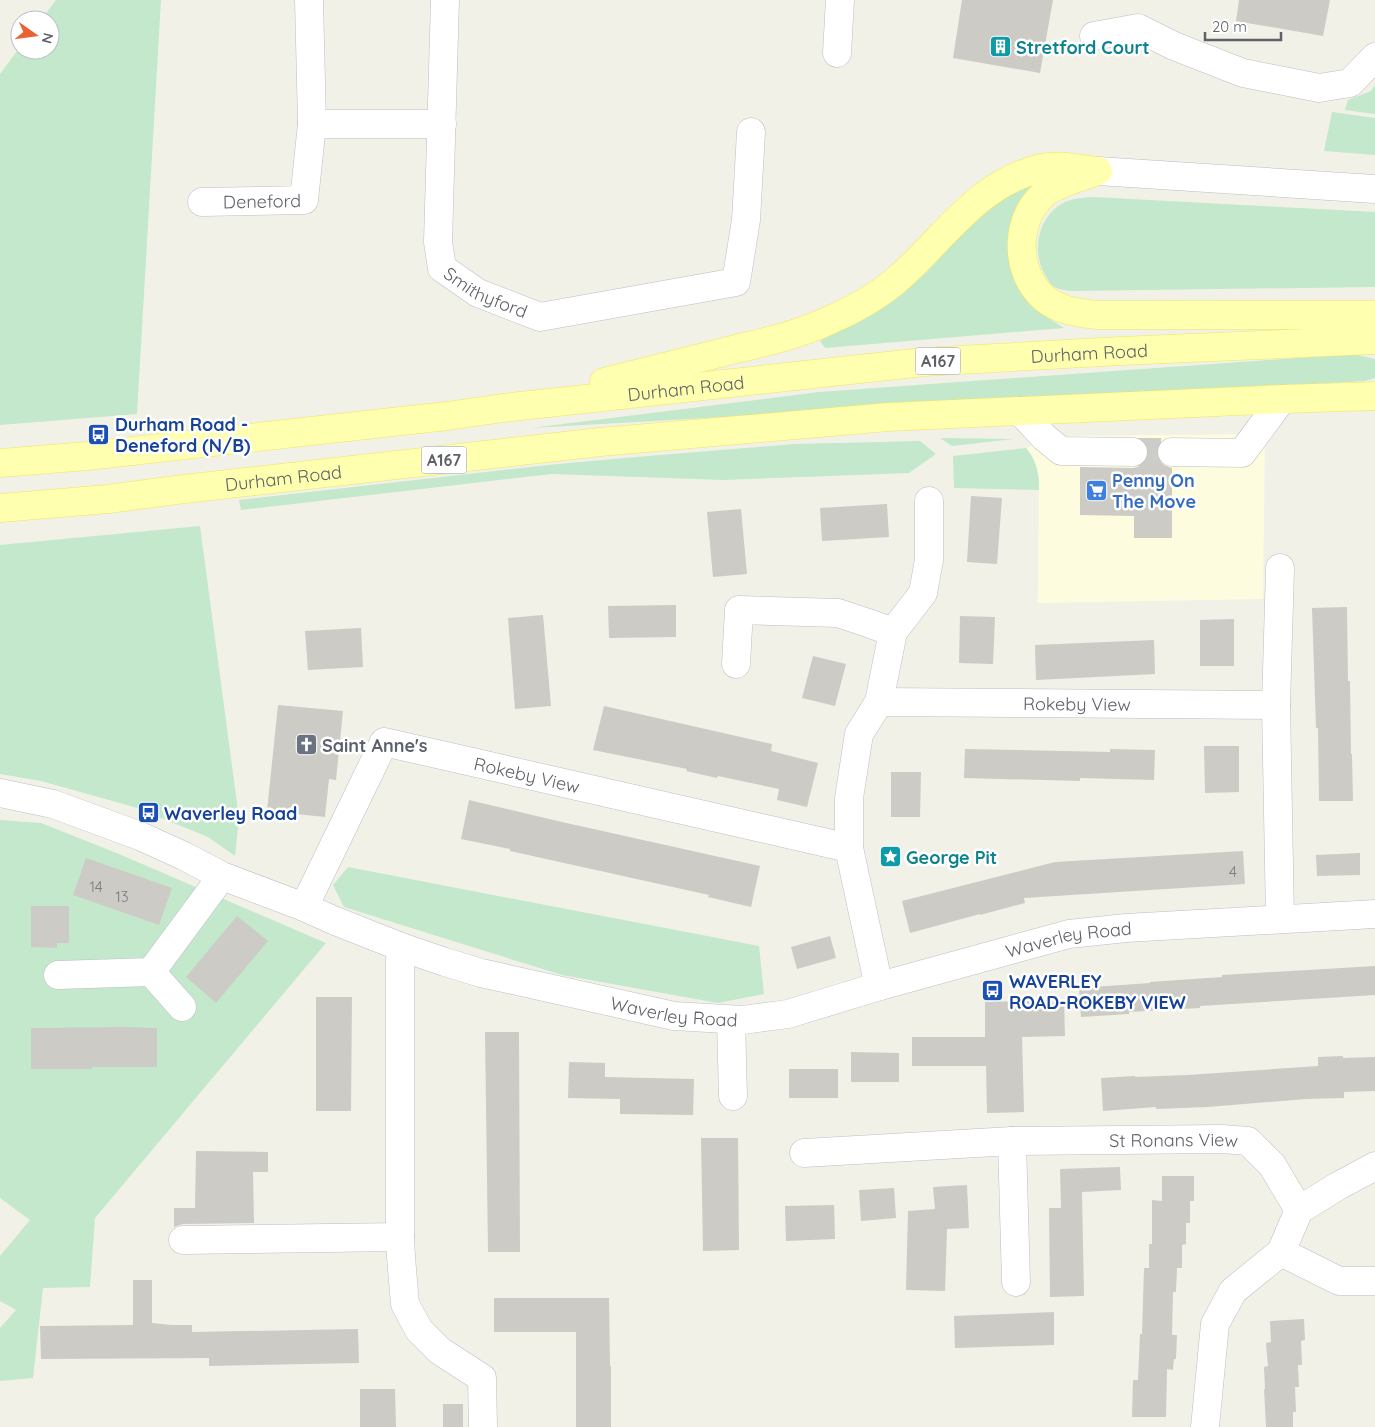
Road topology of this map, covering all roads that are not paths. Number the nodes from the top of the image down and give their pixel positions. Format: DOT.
graph roads {
  1 [pos="308,0"];
  2 [pos="445,0"];
  3 [pos="840,0"];
  4 [pos="1094,36"];
  5 [pos="837,53"];
  6 [pos="1375,57"];
  7 [pos="312,124"];
  8 [pos="442,124"];
  9 [pos="752,132"];
  10 [pos="1098,171"];
  11 [pos="1375,189"];
  12 [pos="202,202"];
  13 [pos="1375,315"];
  14 [pos="1375,340"];
  15 [pos="1375,396"];
  16 [pos="1282,399"];
  17 [pos="503,408"];
  18 [pos="1020,411"];
  19 [pos="1133,452"];
  20 [pos="1172,452"];
  21 [pos="0,463"];
  22 [pos="929,501"];
  23 [pos="0,508"];
  24 [pos="1280,568"];
  25 [pos="893,632"];
  26 [pos="736,664"];
  27 [pos="879,702"];
  28 [pos="1276,705"];
  29 [pos="0,794"];
  30 [pos="849,848"];
  31 [pos="222,876"];
  32 [pos="304,907"];
  33 [pos="1375,914"];
  34 [pos="1280,919"];
  35 [pos="401,947"];
  36 [pos="151,972"];
  37 [pos="58,975"];
  38 [pos="880,986"];
  39 [pos="182,1007"];
  40 [pos="731,1020"];
  41 [pos="733,1096"];
  42 [pos="1012,1141"];
  43 [pos="804,1153"];
  44 [pos="1375,1166"];
  45 [pos="1300,1210"];
  46 [pos="400,1237"];
  47 [pos="183,1240"];
  48 [pos="1281,1252"];
  49 [pos="1375,1281"];
  50 [pos="1016,1282"];
  51 [pos="484,1427"];
  52 [pos="1206,1427"];
  1 -- 7 [label="street, Deneford"];
  2 -- 8 [label="street, Smithyford"];
  3 -- 5 [label="street"];
  4 -- 6 [label="street"];
  7 -- 8 [label="street"];
  7 -- 12 [label="street, Deneford"];
  8 -- 9 [label="street, Smithyford"];
  10 -- 11 [label="street"];
  10 -- 13 [label="main road"];
  10 -- 17 [label="main road"];
  14 -- 17 [label="main road, Durham Road / A167"];
  15 -- 16 [label="main road, Durham Road / A167"];
  16 -- 18 [label="main road, Durham Road / A167"];
  16 -- 20 [label="street"];
  17 -- 21 [label="main road, Durham Road / A167"];
  18 -- 19 [label="street"];
  18 -- 23 [label="main road, Durham Road / A167"];
  22 -- 25 [label="street"];
  24 -- 28 [label="street"];
  25 -- 26 [label="street"];
  25 -- 27 [label="street"];
  27 -- 28 [label="street, Rokeby View"];
  27 -- 30 [label="street"];
  28 -- 34 [label="street"];
  29 -- 31 [label="street, Waverley Road"];
  30 -- 32 [label="street, Rokeby View"];
  30 -- 38 [label="street"];
  31 -- 32 [label="street, Waverley Road"];
  31 -- 36 [label="street"];
  32 -- 35 [label="street, Waverley Road"];
  33 -- 34 [label="street, Waverley Road"];
  34 -- 38 [label="street, Waverley Road"];
  35 -- 40 [label="street, Waverley Road"];
  35 -- 46 [label="street"];
  36 -- 37 [label="street"];
  36 -- 39 [label="street"];
  38 -- 40 [label="street, Waverley Road"];
  40 -- 41 [label="street"];
  42 -- 43 [label="street, St Ronans View"];
  42 -- 45 [label="street, St Ronans View"];
  42 -- 50 [label="street"];
  44 -- 45 [label="street"];
  45 -- 48 [label="street"];
  46 -- 47 [label="street"];
  46 -- 51 [label="street"];
  48 -- 49 [label="street"];
  48 -- 52 [label="street"];
}
